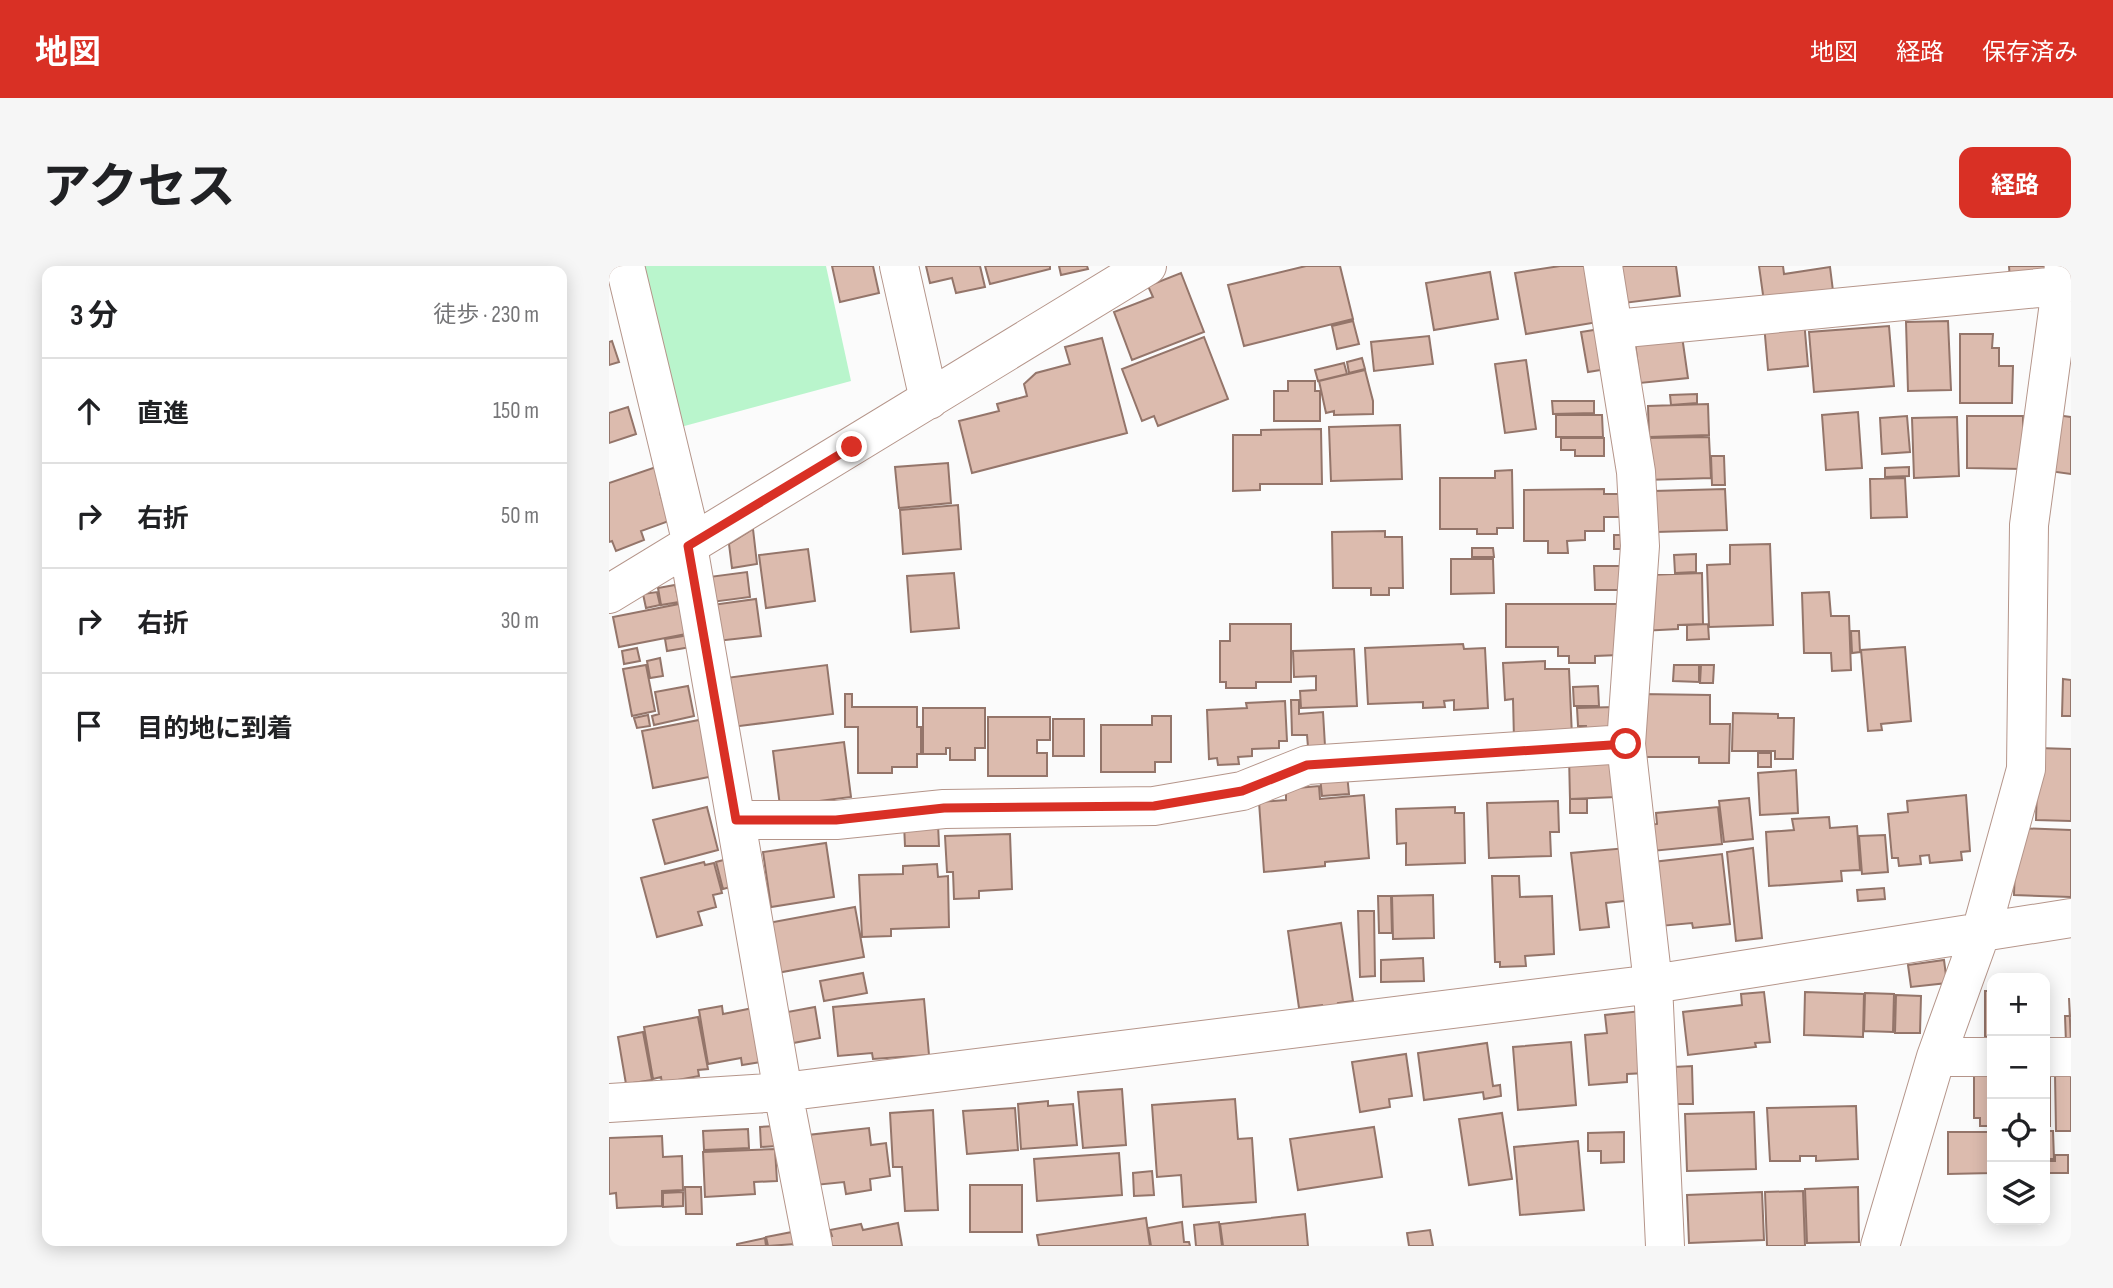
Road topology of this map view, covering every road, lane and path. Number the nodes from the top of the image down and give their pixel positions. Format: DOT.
graph roads {
  1 [pos="625,266"];
  2 [pos="899,266"];
  3 [pos="1147,266"];
  4 [pos="1603,266"];
  5 [pos="2062,276"];
  6 [pos="1615,329"];
  7 [pos="929,400"];
  8 [pos="690,545"];
  9 [pos="609,594"];
  10 [pos="1626,744"];
  11 [pos="736,820"];
  12 [pos="2071,918"];
  13 [pos="1981,932"];
  14 [pos="1653,984"];
  15 [pos="1936,1057"];
  16 [pos="1987,1057"];
  17 [pos="2050,1057"];
  18 [pos="2071,1057"];
  19 [pos="783,1092"];
  20 [pos="609,1103"];
  21 [pos="813,1246"];
  22 [pos="1665,1246"];
  23 [pos="1880,1246"];
  1 -- 8 [label="street"];
  2 -- 7 [label="street"];
  3 -- 7 [label="street"];
  4 -- 6 [label="street"];
  5 -- 6 [label="street"];
  5 -- 13 [label="street"];
  6 -- 10 [label="street"];
  7 -- 8 [label="street"];
  8 -- 9 [label="street"];
  8 -- 11 [label="street"];
  10 -- 11 [label="street"];
  10 -- 14 [label="street"];
  11 -- 19 [label="street"];
  12 -- 13 [label="street"];
  13 -- 14 [label="street"];
  13 -- 15 [label="street"];
  14 -- 19 [label="street"];
  14 -- 22 [label="street"];
  15 -- 16 [label="street"];
  15 -- 23 [label="street"];
  17 -- 18 [label="street"];
  19 -- 20 [label="street"];
  19 -- 21 [label="street"];
}
